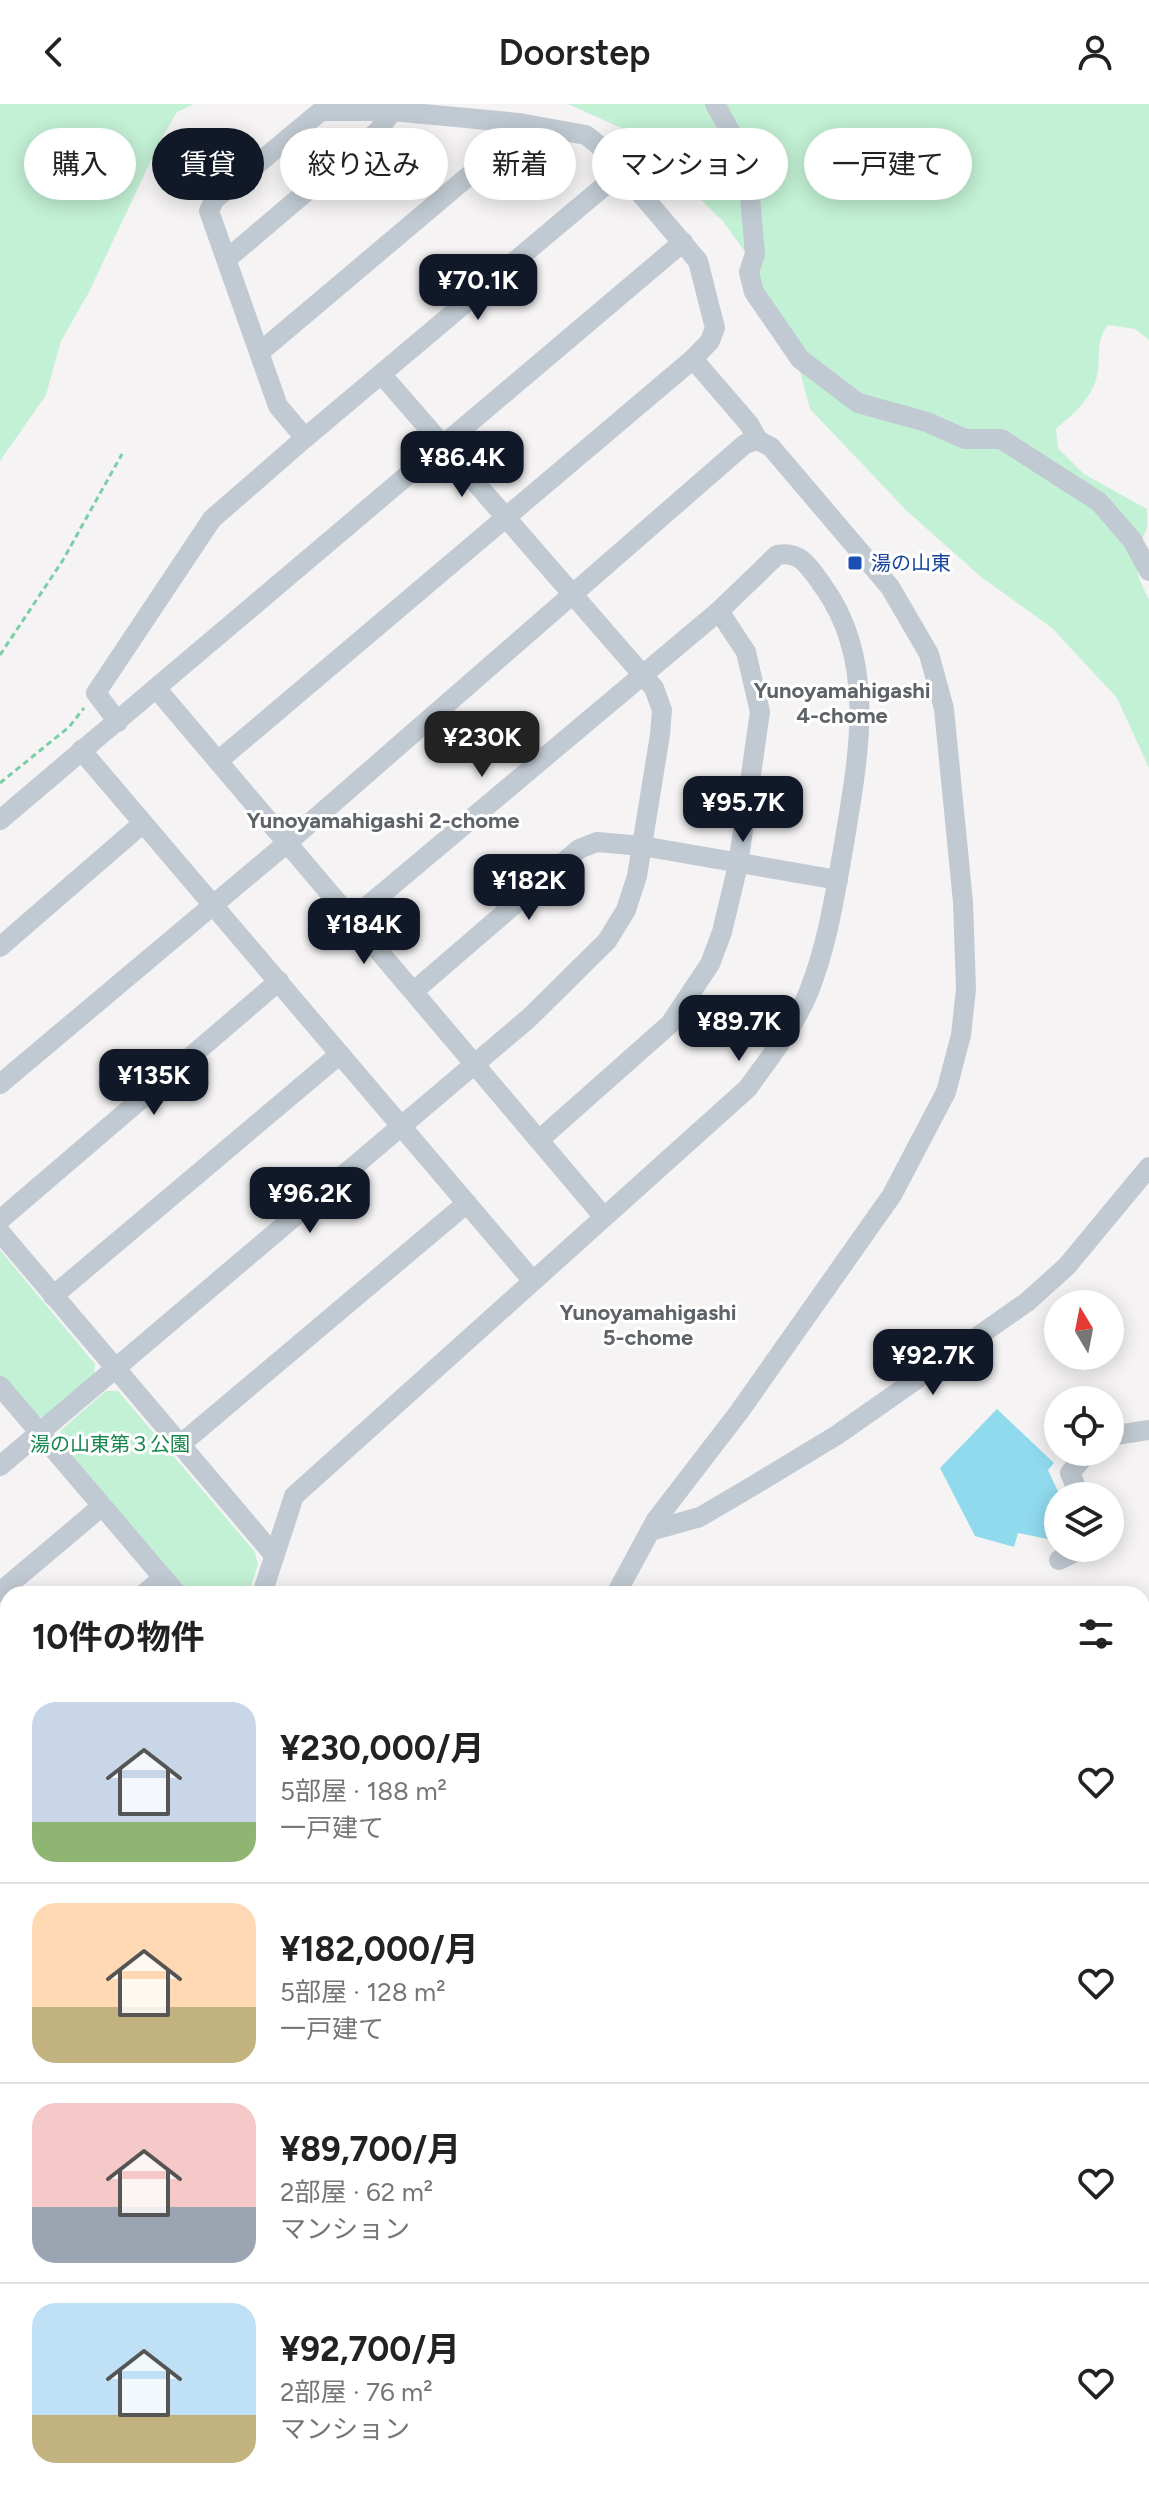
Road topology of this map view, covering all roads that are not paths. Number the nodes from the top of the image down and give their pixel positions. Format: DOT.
graph roads {
  1 [pos="715,104"];
  2 [pos="392,111"];
  3 [pos="519,123"];
  4 [pos="592,141"];
  5 [pos="592,197"];
  6 [pos="646,200"];
  7 [pos="683,242"];
  8 [pos="227,259"];
  9 [pos="260,352"];
  10 [pos="693,359"];
  11 [pos="382,375"];
  12 [pos="305,438"];
  13 [pos="758,440"];
  14 [pos="446,444"];
  15 [pos="505,518"];
  16 [pos="1149,571"];
  17 [pos="574,595"];
  18 [pos="719,611"];
  19 [pos="642,674"];
  20 [pos="156,688"];
  21 [pos="118,722"];
  22 [pos="81,750"];
  23 [pos="218,761"];
  24 [pos="0,820"];
  25 [pos="142,824"];
  26 [pos="287,843"];
  27 [pos="642,846"];
  28 [pos="738,865"];
  29 [pos="838,880"];
  30 [pos="213,904"];
  31 [pos="352,919"];
  32 [pos="0,947"];
  33 [pos="279,981"];
  34 [pos="414,991"];
  35 [pos="340,1054"];
  36 [pos="474,1066"];
  37 [pos="0,1084"];
  38 [pos="404,1127"];
  39 [pos="539,1140"];
  40 [pos="1149,1167"];
  41 [pos="467,1203"];
  42 [pos="603,1216"];
  43 [pos="0,1220"];
  44 [pos="0,1232"];
  45 [pos="532,1280"];
  46 [pos="53,1296"];
  47 [pos="116,1370"];
  48 [pos="0,1386"];
  49 [pos="1149,1430"];
  50 [pos="39,1431"];
  51 [pos="1124,1434"];
  52 [pos="181,1444"];
  53 [pos="0,1466"];
  54 [pos="101,1507"];
  55 [pos="650,1531"];
  56 [pos="274,1555"];
  57 [pos="7,1586"];
  58 [pos="170,1586"];
  59 [pos="264,1586"];
  60 [pos="620,1586"];
  1 -- 16 [label="street"];
  2 -- 3 [label="street"];
  2 -- 8 [label="street"];
  2 -- 8 [label="street"];
  3 -- 4 [label="street"];
  3 -- 9 [label="street"];
  5 -- 11 [label="street"];
  6 -- 7 [label="street"];
  7 -- 10 [label="street"];
  7 -- 14 [label="street"];
  8 -- 9 [label="street"];
  9 -- 12 [label="street"];
  10 -- 13 [label="street"];
  10 -- 15 [label="street"];
  11 -- 12 [label="street"];
  11 -- 14 [label="street"];
  12 -- 21 [label="street"];
  13 -- 17 [label="street"];
  13 -- 55 [label="street"];
  14 -- 15 [label="street"];
  14 -- 20 [label="street"];
  15 -- 17 [label="street"];
  15 -- 23 [label="street"];
  17 -- 19 [label="street"];
  17 -- 26 [label="street"];
  18 -- 19 [label="street"];
  18 -- 28 [label="street"];
  18 -- 29 [label="street"];
  19 -- 27 [label="street"];
  19 -- 31 [label="street"];
  20 -- 21 [label="street"];
  20 -- 23 [label="street"];
  21 -- 22 [label="street"];
  22 -- 24 [label="street"];
  22 -- 25 [label="street"];
  23 -- 26 [label="street"];
  25 -- 30 [label="street"];
  25 -- 32 [label="street"];
  26 -- 30 [label="street"];
  26 -- 31 [label="street"];
  27 -- 28 [label="street"];
  27 -- 34 [label="street"];
  27 -- 36 [label="street"];
  28 -- 29 [label="street"];
  28 -- 39 [label="street"];
  29 -- 42 [label="street"];
  30 -- 33 [label="street"];
  30 -- 37 [label="street"];
  31 -- 34 [label="street"];
  33 -- 35 [label="street"];
  33 -- 43 [label="street"];
  34 -- 36 [label="street"];
  35 -- 38 [label="street"];
  35 -- 46 [label="street"];
  36 -- 38 [label="street"];
  36 -- 39 [label="street"];
  38 -- 41 [label="street"];
  38 -- 47 [label="street"];
  39 -- 42 [label="street"];
  40 -- 55 [label="street"];
  41 -- 45 [label="street"];
  41 -- 52 [label="street"];
  42 -- 45 [label="street"];
  44 -- 46 [label="street"];
  45 -- 56 [label="street"];
  46 -- 47 [label="street"];
  47 -- 50 [label="street"];
  47 -- 52 [label="street"];
  48 -- 50 [label="street"];
  49 -- 51 [label="street"];
  50 -- 53 [label="street"];
  50 -- 54 [label="street"];
  52 -- 56 [label="street"];
  54 -- 57 [label="street"];
  54 -- 58 [label="street"];
  55 -- 60 [label="street"];
  56 -- 59 [label="street"];
}
